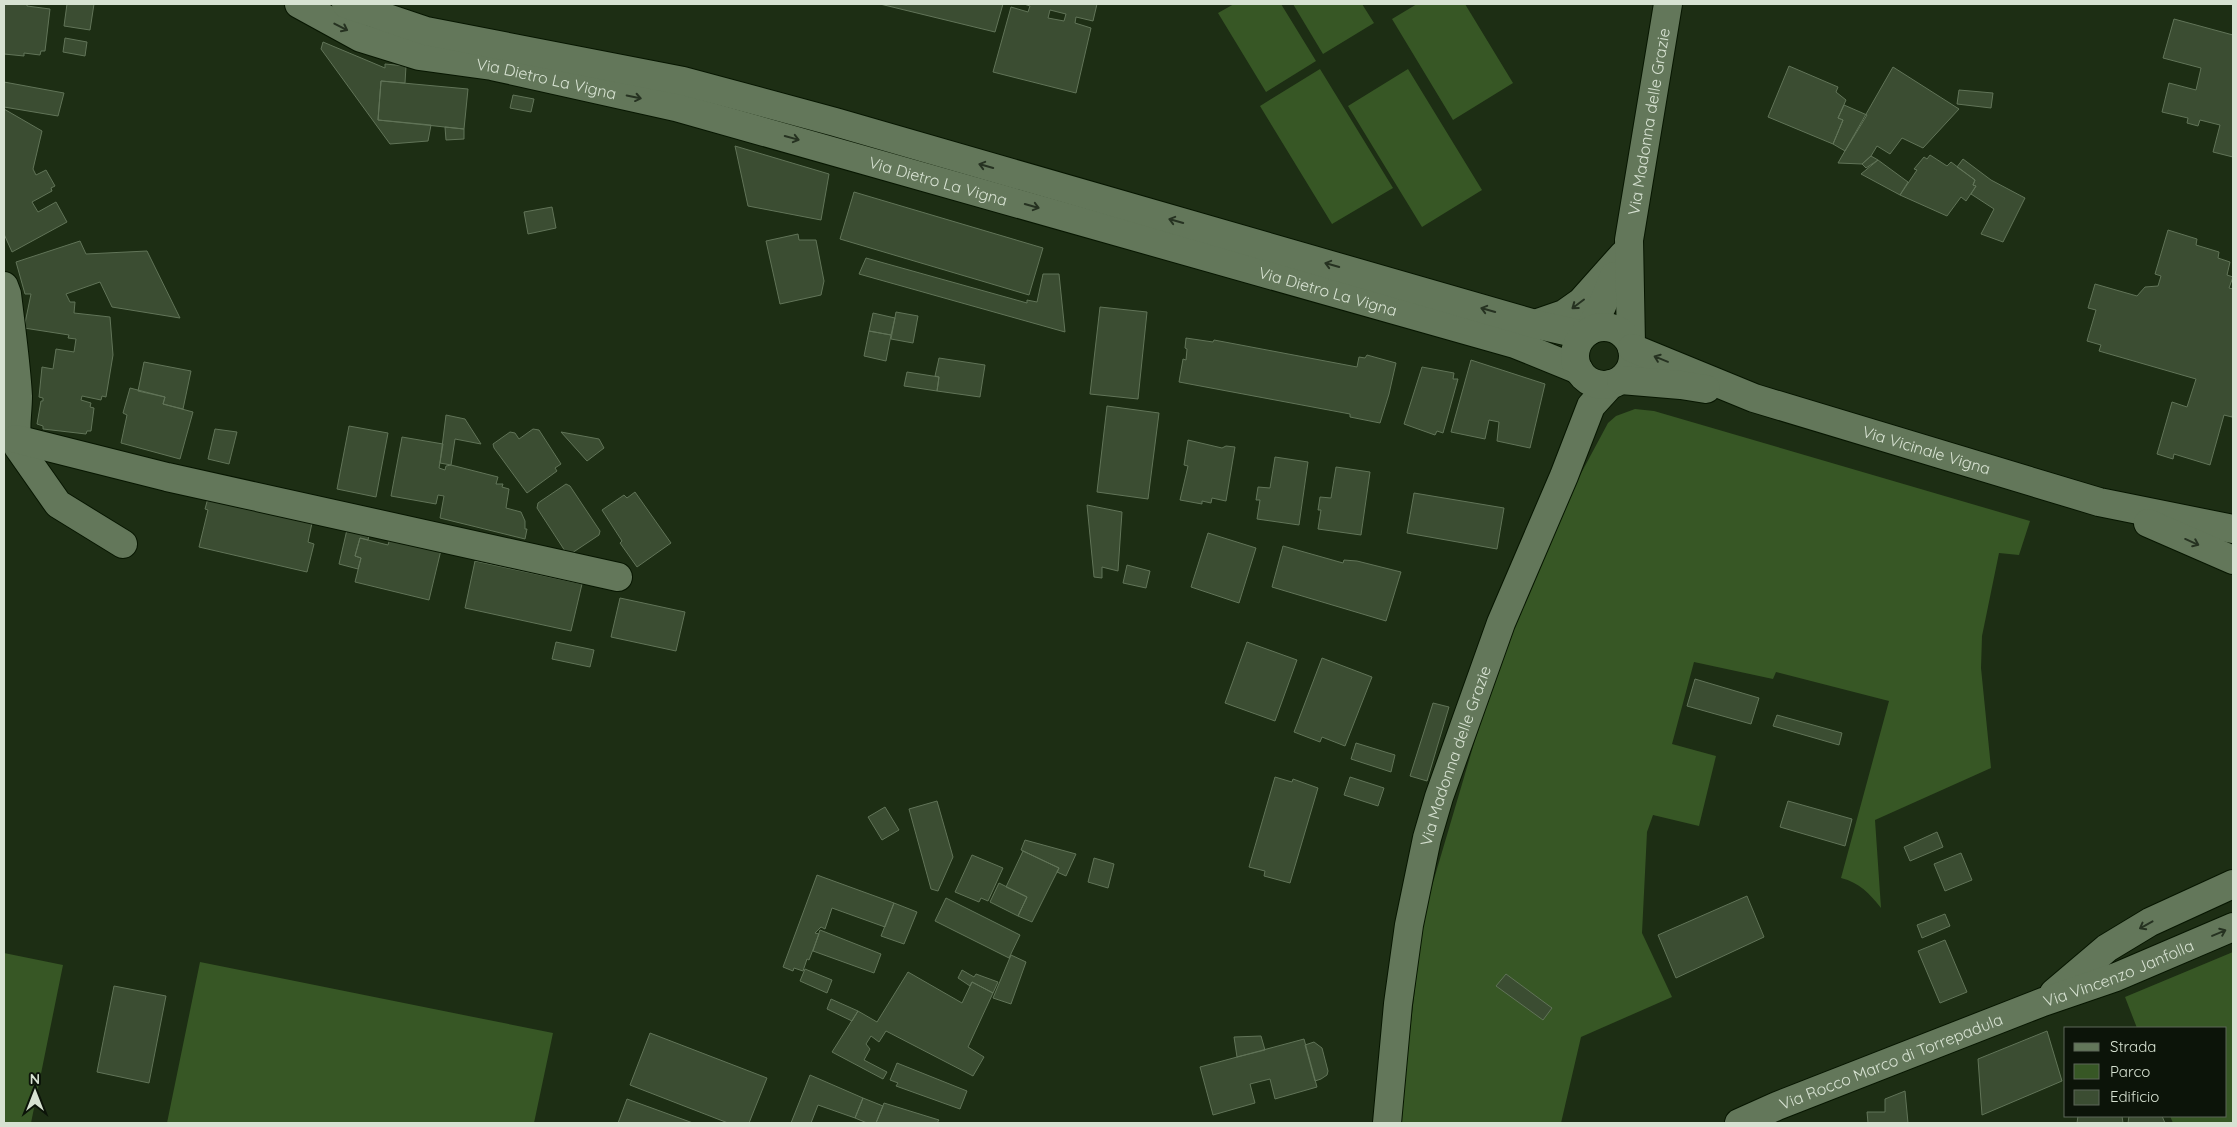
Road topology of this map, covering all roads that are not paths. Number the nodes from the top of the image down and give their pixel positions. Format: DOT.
graph roads {
  1 [pos="299,4"];
  2 [pos="346,4"];
  3 [pos="1668,4"];
  4 [pos="1626,248"];
  5 [pos="4,286"];
  6 [pos="1535,324"];
  7 [pos="1586,333"];
  8 [pos="1631,346"];
  9 [pos="1599,378"];
  10 [pos="1754,398"];
  11 [pos="16,440"];
  12 [pos="2099,502"];
  13 [pos="2233,529"];
  14 [pos="123,544"];
  15 [pos="2233,560"];
  16 [pos="618,577"];
  17 [pos="2233,873"];
  18 [pos="2233,884"];
  19 [pos="2190,903"];
  20 [pos="2233,927"];
  21 [pos="2043,1002"];
  22 [pos="1387,1123"];
  23 [pos="1740,1123"];
  1 -- 9 [label="street, Via Dietro La Vigna, one-way"];
  6 -- 2 [label="street, Via Dietro La Vigna, one-way"];
  3 -- 4 [label="street, Via Madonna delle Grazie"];
  4 -- 6 [label="street, one-way"];
  4 -- 7 [label="street, Via Madonna delle Grazie"];
  4 -- 8 [label="street, Via Madonna delle Grazie"];
  5 -- 11 [label="street"];
  6 -- 7 [label="street, Via Dietro La Vigna"];
  7 -- 8 [label="street"];
  7 -- 9 [label="street"];
  8 -- 9 [label="street"];
  10 -- 8 [label="street, Via Vicinale Vigna, one-way"];
  9 -- 10 [label="street, Via Vicinale Vigna"];
  9 -- 22 [label="street, Via Madonna delle Grazie"];
  10 -- 12 [label="street, Via Vicinale Vigna"];
  11 -- 14 [label="street"];
  11 -- 16 [label="street"];
  12 -- 13 [label="street, Via Vicinale Vigna"];
  12 -- 15 [label="street, Via Vicinale Vigna, one-way"];
  17 -- 19 [label="street"];
  18 -- 19 [label="street, Via Vincenzo Janfolla"];
  19 -- 21 [label="street, Via Vincenzo Janfolla, one-way"];
  21 -- 20 [label="street, Via Vincenzo Janfolla, one-way"];
  21 -- 23 [label="street, Via Rocco Marco di Torrepadula"];
}
